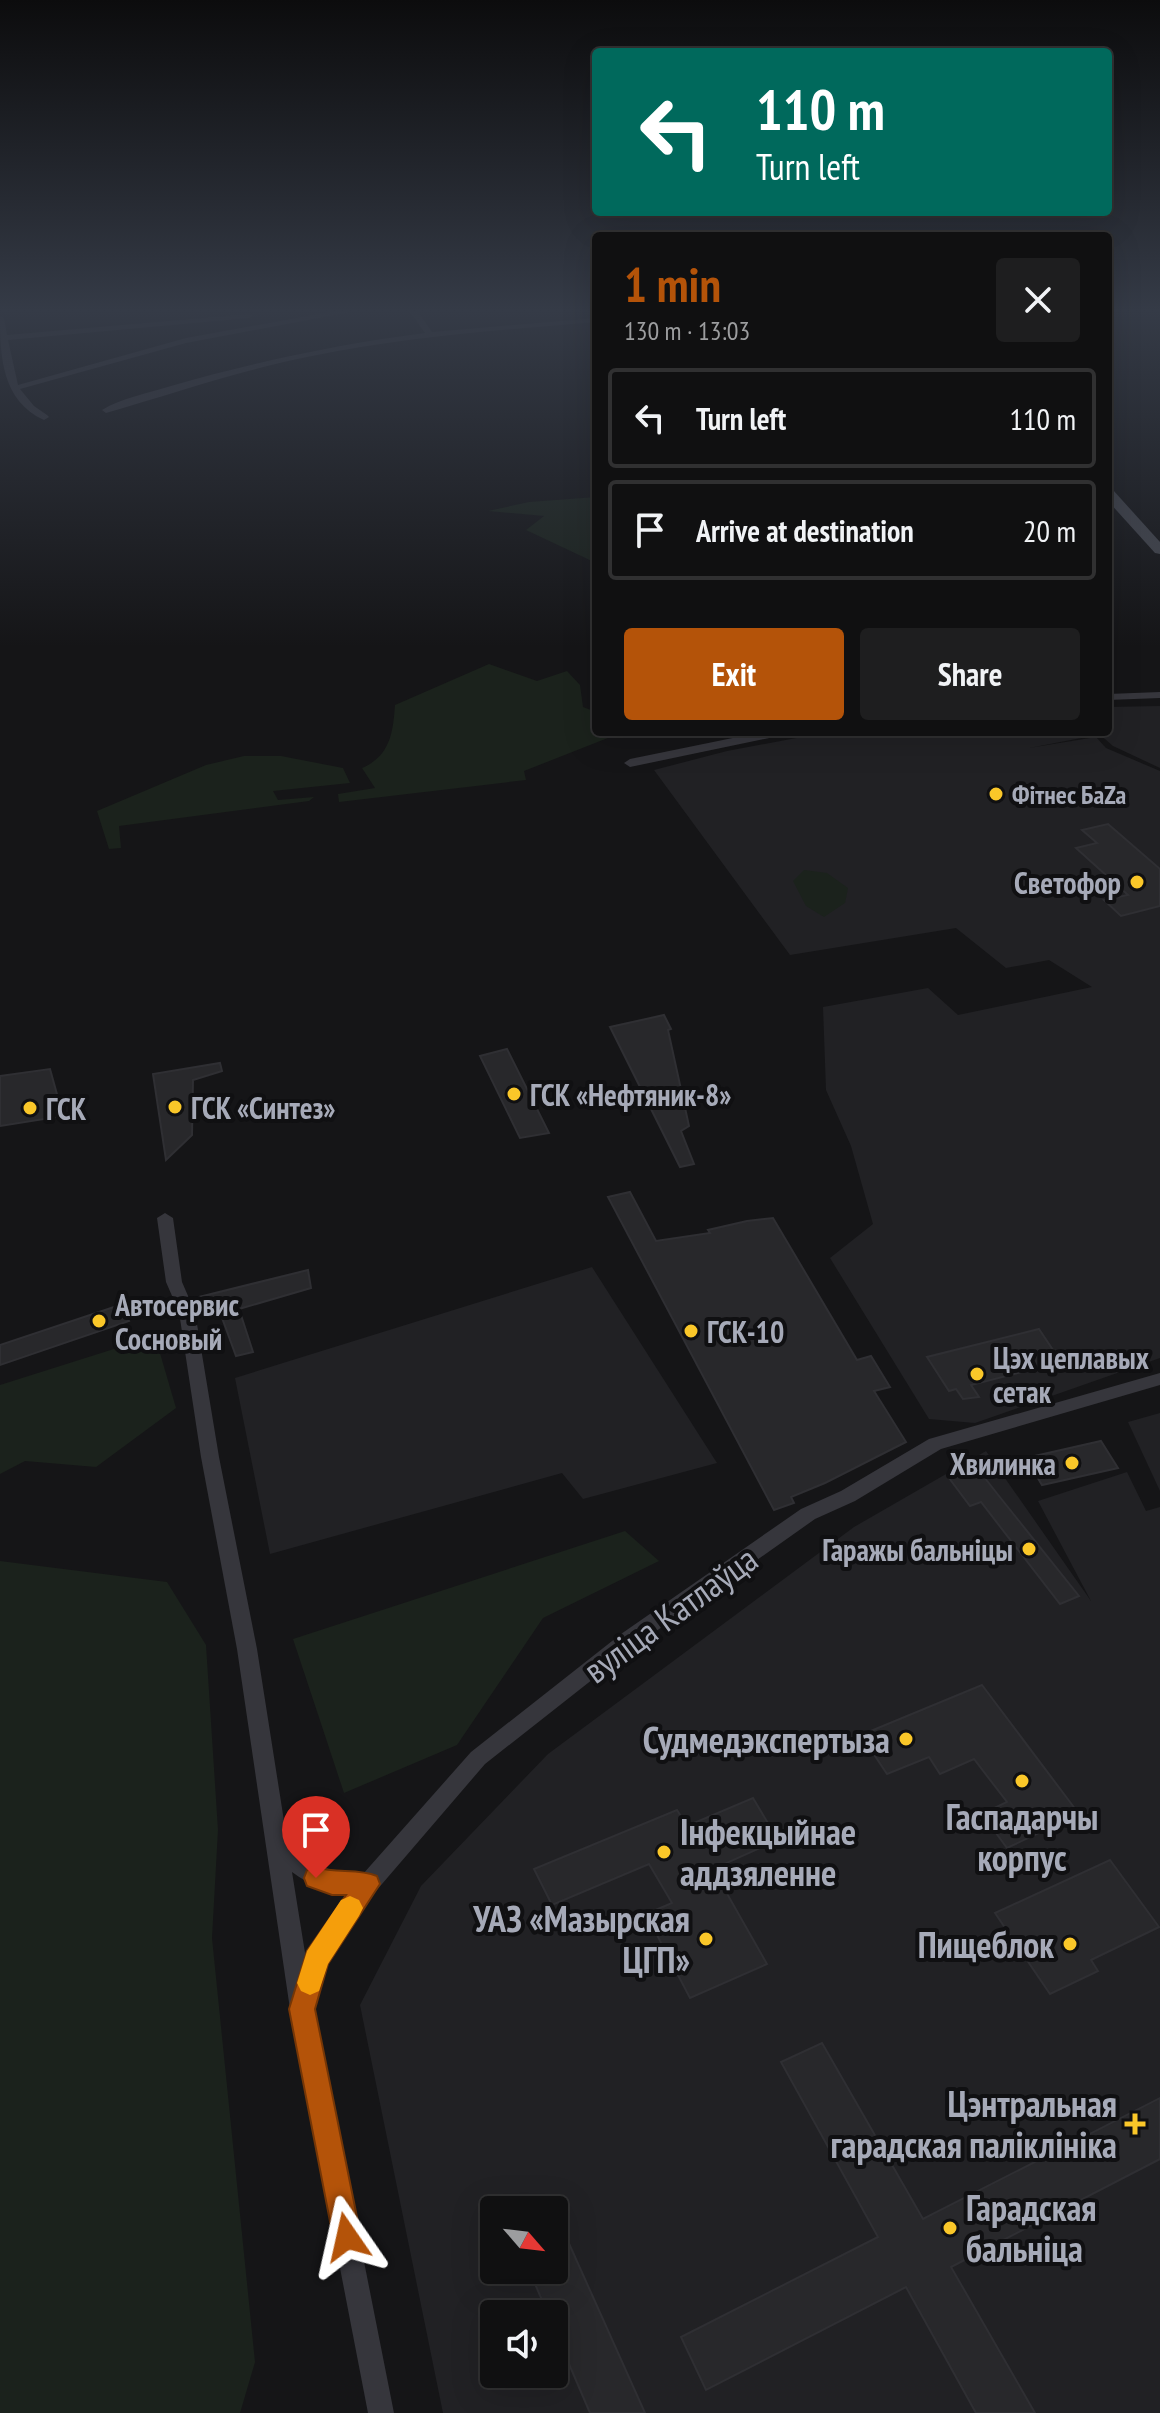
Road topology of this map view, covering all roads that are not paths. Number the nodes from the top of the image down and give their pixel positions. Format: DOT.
graph roads {
  1 [pos="1112,497"];
  2 [pos="1160,550"];
  3 [pos="1160,695"];
  4 [pos="1112,697"];
  5 [pos="760,736"];
  6 [pos="630,763"];
  7 [pos="165,1218"];
  8 [pos="1160,1379"];
  9 [pos="277,1845"];
  10 [pos="368,1884"];
  11 [pos="302,2009"];
  12 [pos="381,2413"];
  1 -- 2 [label="main road"];
  3 -- 4 [label="street"];
  5 -- 6 [label="street"];
  7 -- 9 [label="street, вуліца Катлаўца"];
  8 -- 10 [label="street, вуліца Катлаўца"];
  9 -- 10 [label="street"];
  9 -- 11 [label="street, вуліца Катлаўца"];
  10 -- 11 [label="street, вуліца Катлаўца"];
  11 -- 12 [label="street, вуліца Катлаўца"];
}
